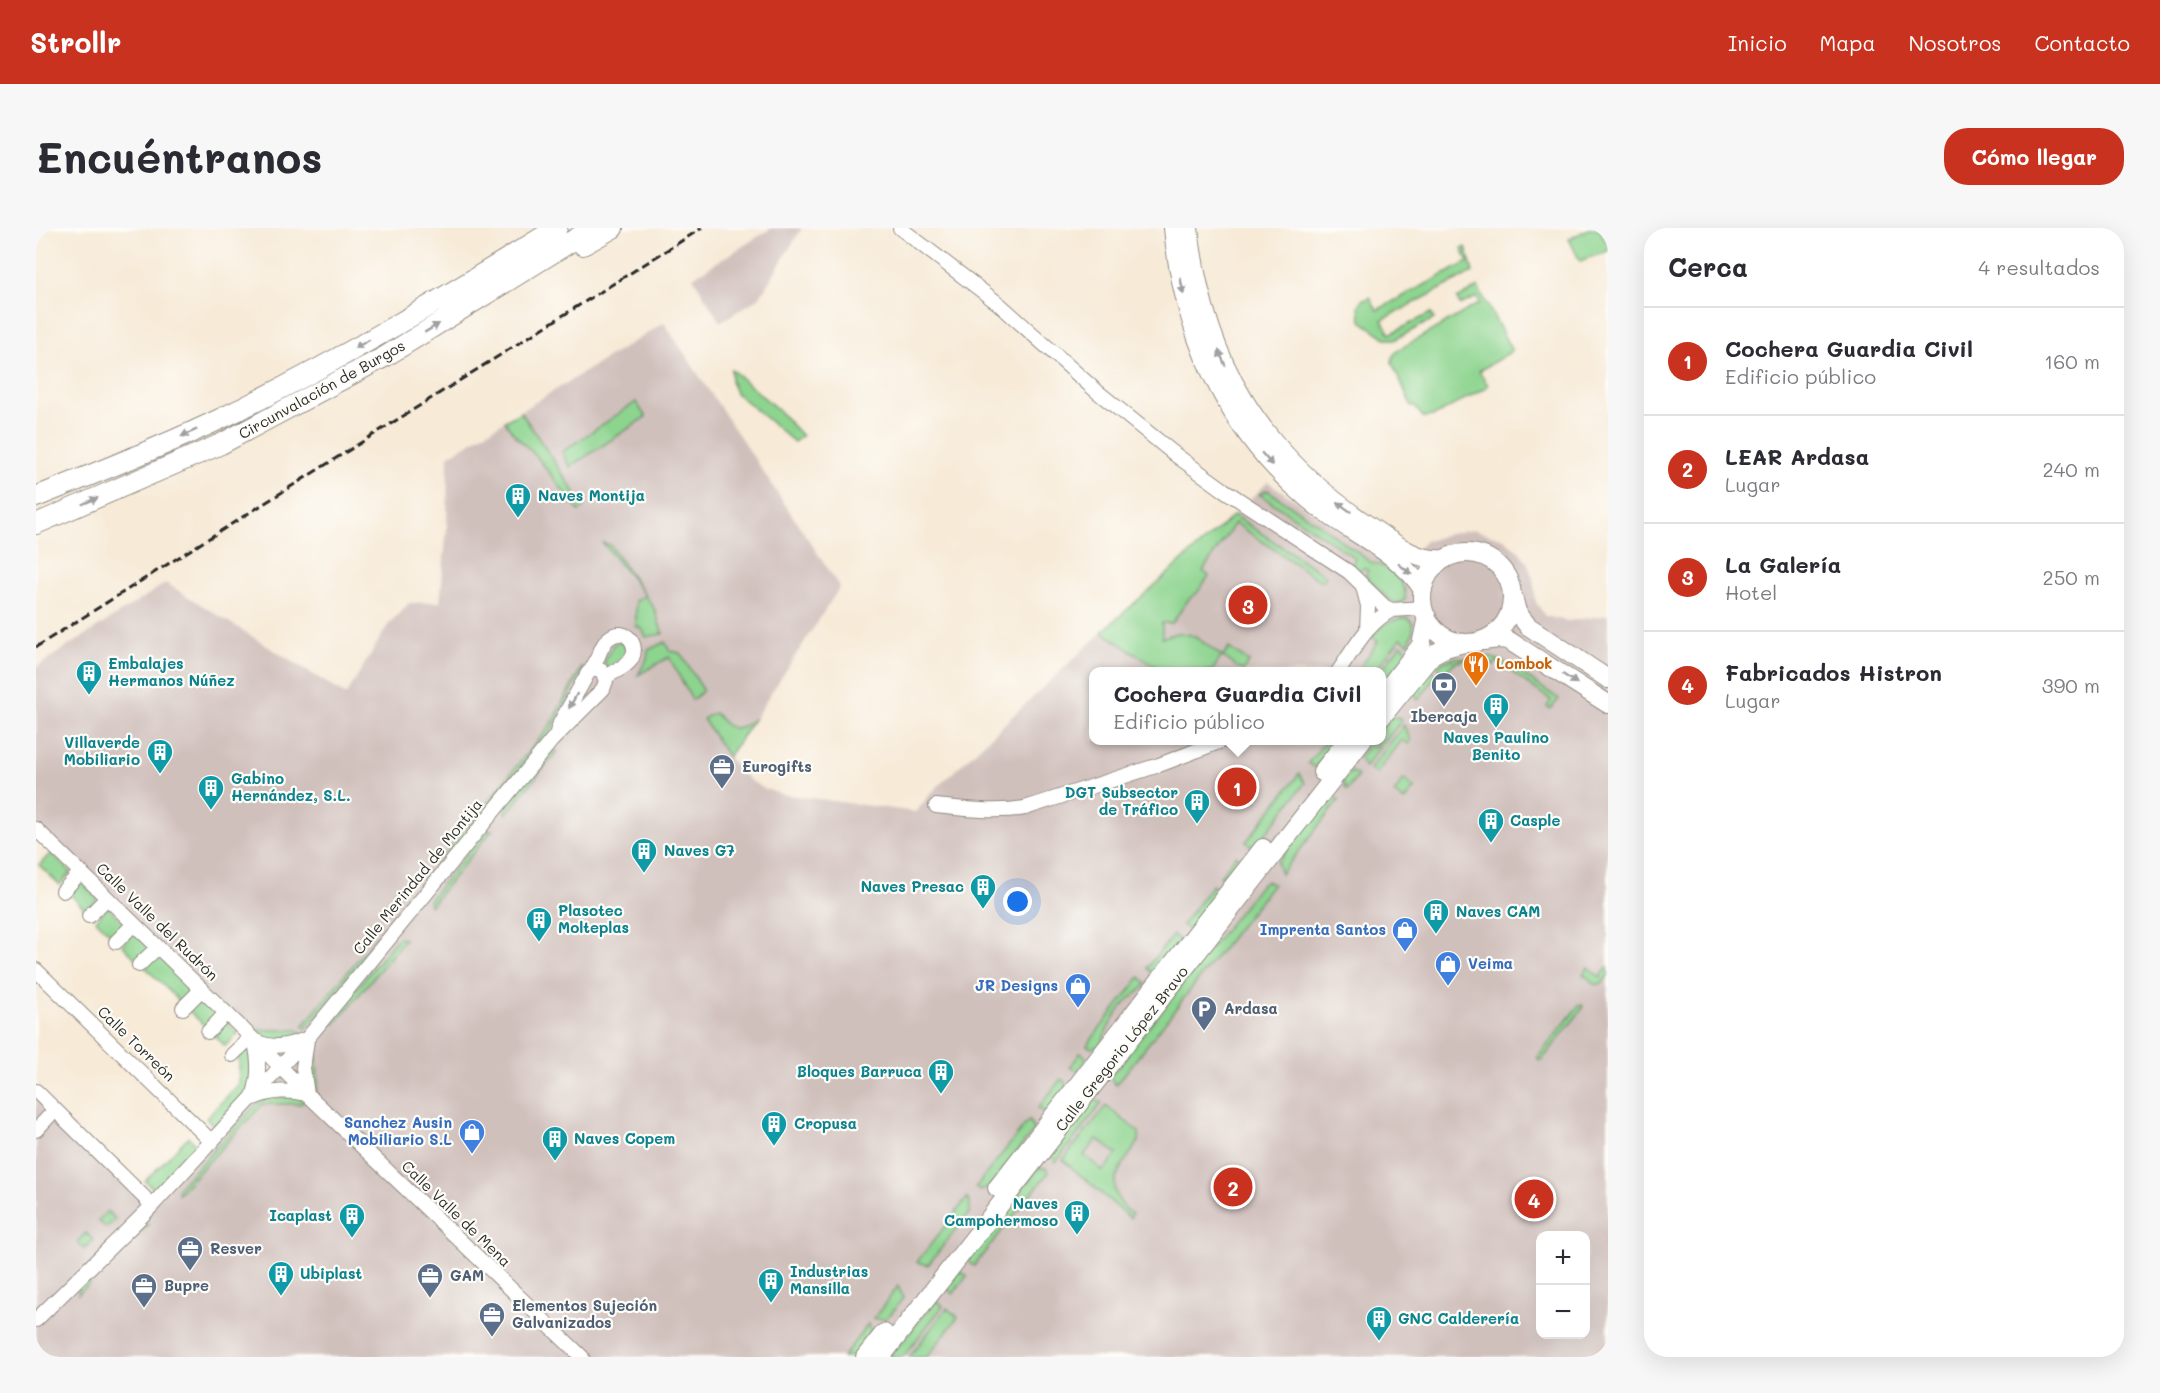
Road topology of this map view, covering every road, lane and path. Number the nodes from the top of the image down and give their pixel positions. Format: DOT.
graph roads {
  1 [pos="548,228"];
  2 [pos="556,228"];
  3 [pos="593,228"];
  4 [pos="613,228"];
  5 [pos="900,228"];
  6 [pos="1173,228"];
  7 [pos="1189,228"];
  8 [pos="499,264"];
  9 [pos="500,286"];
  10 [pos="36,496"];
  11 [pos="36,524"];
  12 [pos="1445,559"];
  13 [pos="1363,585"];
  14 [pos="1510,585"];
  15 [pos="1424,605"];
  16 [pos="1392,610"];
  17 [pos="1367,630"];
  18 [pos="1472,642"];
  19 [pos="1341,667"];
  20 [pos="1608,679"];
  21 [pos="1386,690"];
  22 [pos="1608,704"];
  23 [pos="1386,712"];
  24 [pos="555,736"];
  25 [pos="1213,745"];
  26 [pos="1344,745"];
  27 [pos="1360,745"];
  28 [pos="936,806"];
  29 [pos="39,839"];
  30 [pos="81,872"];
  31 [pos="63,891"];
  32 [pos="107,898"];
  33 [pos="89,916"];
  34 [pos="134,924"];
  35 [pos="116,942"];
  36 [pos="158,947"];
  37 [pos="139,966"];
  38 [pos="36,970"];
  39 [pos="202,989"];
  40 [pos="183,1008"];
  41 [pos="226,1013"];
  42 [pos="208,1032"];
  43 [pos="253,1038"];
  44 [pos="307,1038"];
  45 [pos="232,1055"];
  46 [pos="281,1068"];
  47 [pos="36,1091"];
  48 [pos="307,1094"];
  49 [pos="252,1099"];
  50 [pos="55,1110"];
  51 [pos="36,1130"];
  52 [pos="212,1142"];
  53 [pos="152,1205"];
  54 [pos="36,1320"];
  55 [pos="582,1357"];
  56 [pos="865,1357"];
  57 [pos="881,1357"];
  1 -- 8 [label="highway"];
  2 -- 8 [label="highway, Circunvalación de Burgos"];
  3 -- 9 [label="highway, Circunvalación de Burgos"];
  4 -- 9 [label="highway"];
  5 -- 13 [label="street"];
  6 -- 15 [label="main road, one-way"];
  12 -- 7 [label="main road, one-way"];
  8 -- 10 [label="highway, Circunvalación de Burgos, one-way"];
  11 -- 9 [label="highway, Circunvalación de Burgos, one-way"];
  12 -- 14 [label="main road"];
  12 -- 15 [label="main road"];
  13 -- 16 [label="street"];
  13 -- 17 [label="street"];
  14 -- 18 [label="main road"];
  14 -- 20 [label="main road"];
  15 -- 16 [label="street"];
  15 -- 18 [label="main road"];
  15 -- 21 [label="main road"];
  16 -- 17 [label="street"];
  17 -- 19 [label="street"];
  18 -- 22 [label="main road, one-way"];
  18 -- 23 [label="main road"];
  24 -- 24 [label="street, Calle Merindad de Montija, one-way"];
  24 -- 44 [label="street, Calle Merindad de Montija"];
  25 -- 28 [label="street"];
  26 -- 56 [label="main road, Calle Gregorio López Bravo"];
  27 -- 57 [label="main road, Calle Gregorio López Bravo"];
  29 -- 30 [label="street, Calle Valle del Rudrón"];
  30 -- 31 [label="street"];
  30 -- 32 [label="street, Calle Valle del Rudrón"];
  32 -- 33 [label="street"];
  32 -- 34 [label="street, Calle Valle del Rudrón"];
  34 -- 35 [label="street"];
  34 -- 36 [label="street, Calle Valle del Rudrón"];
  36 -- 37 [label="street"];
  36 -- 39 [label="street, Calle Valle del Rudrón"];
  38 -- 52 [label="street, Calle Torreón"];
  39 -- 40 [label="street"];
  39 -- 41 [label="street, Calle Valle del Rudrón"];
  41 -- 42 [label="street"];
  41 -- 43 [label="street, Calle Valle del Rudrón"];
  43 -- 44 [label="street"];
  43 -- 45 [label="street"];
  43 -- 46 [label="street, Calle Valle del Rudrón"];
  43 -- 49 [label="street, Calle Merindad de Montija"];
  44 -- 46 [label="street, Calle Merindad de Montija"];
  44 -- 48 [label="street"];
  46 -- 48 [label="street, Calle Valle de Mena"];
  46 -- 49 [label="street, Calle Merindad de Montija"];
  47 -- 50 [label="street"];
  48 -- 49 [label="street"];
  48 -- 55 [label="street, Calle Valle de Mena"];
  49 -- 52 [label="street, Calle Merindad de Montija"];
  50 -- 51 [label="street"];
  50 -- 53 [label="street"];
  52 -- 53 [label="street, Calle Merindad de Montija"];
  53 -- 54 [label="street, Calle Merindad de Montija"];
}
